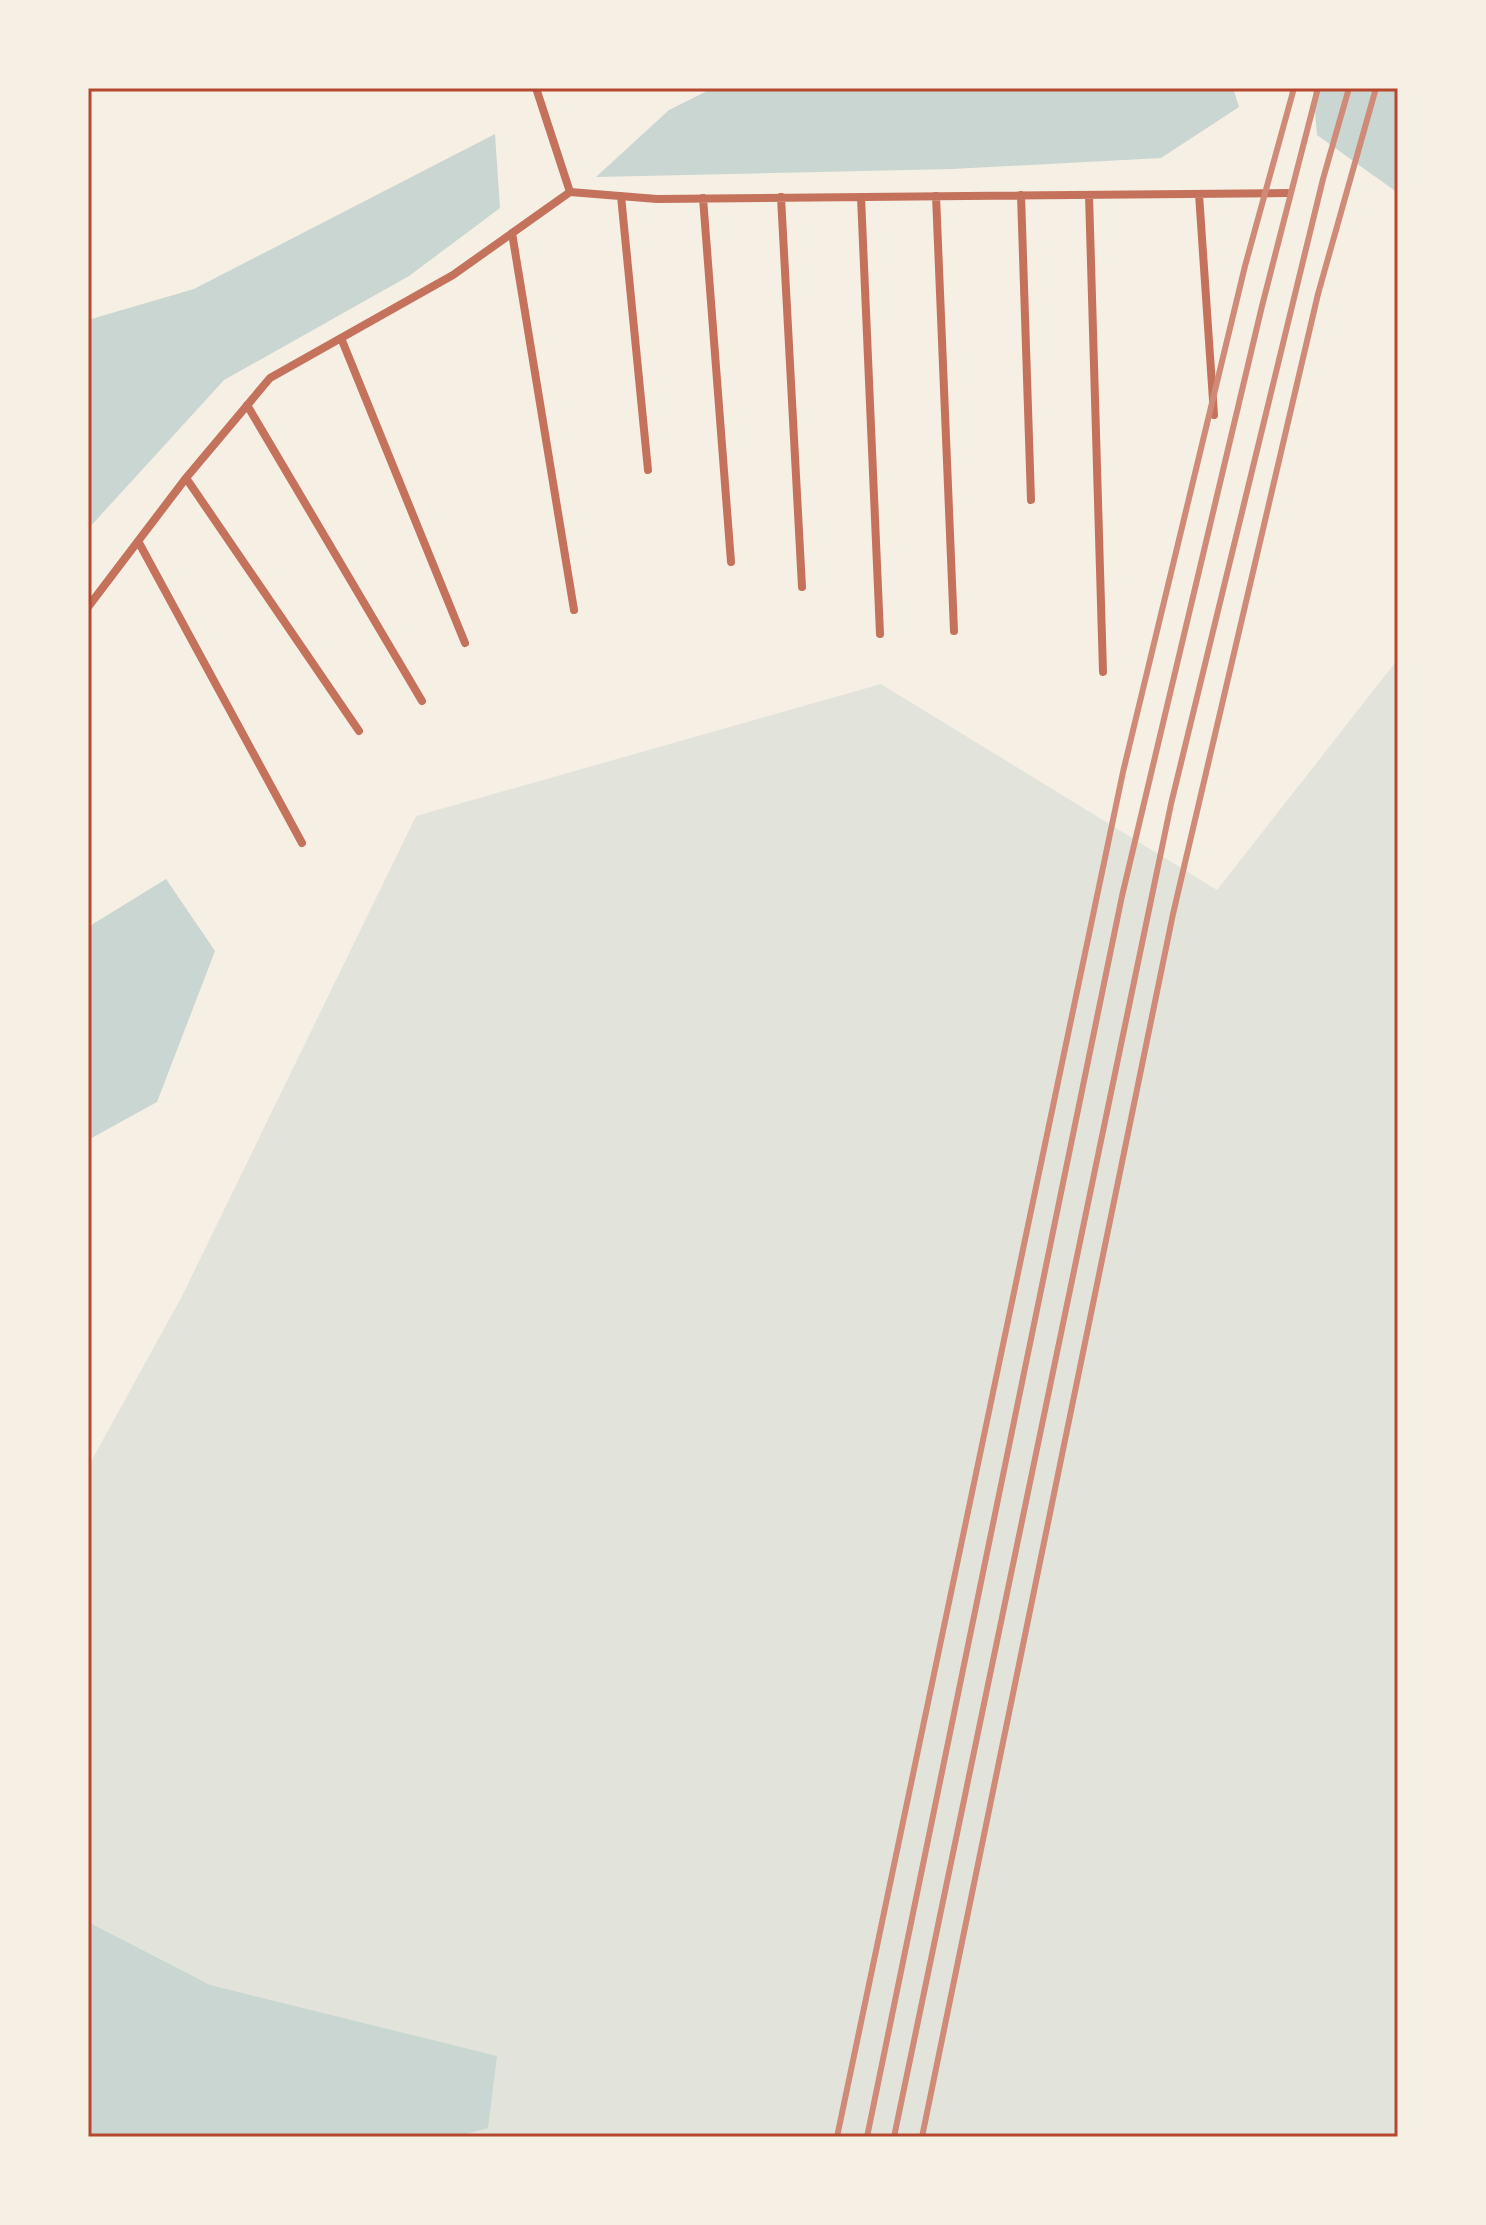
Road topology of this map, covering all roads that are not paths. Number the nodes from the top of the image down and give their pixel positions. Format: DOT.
graph roads {
  1 [pos="536,88"];
  2 [pos="570,192"];
  3 [pos="1287,193"];
  4 [pos="1199,194"];
  5 [pos="1021,195"];
  6 [pos="1089,195"];
  7 [pos="621,196"];
  8 [pos="936,196"];
  9 [pos="781,197"];
  10 [pos="861,197"];
  11 [pos="703,198"];
  12 [pos="512,233"];
  13 [pos="341,338"];
  14 [pos="247,405"];
  15 [pos="1214,415"];
  16 [pos="648,470"];
  17 [pos="186,478"];
  18 [pos="1031,500"];
  19 [pos="138,541"];
  20 [pos="731,562"];
  21 [pos="802,587"];
  22 [pos="88,607"];
  23 [pos="574,610"];
  24 [pos="954,631"];
  25 [pos="880,634"];
  26 [pos="465,643"];
  27 [pos="1103,672"];
  28 [pos="422,701"];
  29 [pos="359,731"];
  30 [pos="302,843"];
  1 -- 2 [label="street"];
  2 -- 7 [label="street"];
  2 -- 12 [label="street"];
  3 -- 4 [label="street"];
  4 -- 6 [label="street"];
  4 -- 15 [label="street"];
  5 -- 6 [label="street"];
  5 -- 8 [label="street"];
  5 -- 18 [label="street"];
  6 -- 27 [label="street"];
  7 -- 11 [label="street"];
  7 -- 16 [label="street"];
  8 -- 10 [label="street"];
  8 -- 24 [label="street"];
  9 -- 10 [label="street"];
  9 -- 11 [label="street"];
  9 -- 21 [label="street"];
  10 -- 25 [label="street"];
  11 -- 20 [label="street"];
  12 -- 13 [label="street"];
  12 -- 23 [label="street"];
  13 -- 14 [label="street"];
  13 -- 26 [label="street"];
  14 -- 17 [label="street"];
  14 -- 28 [label="street"];
  17 -- 19 [label="street"];
  17 -- 29 [label="street"];
  19 -- 22 [label="street"];
  19 -- 30 [label="street"];
}
